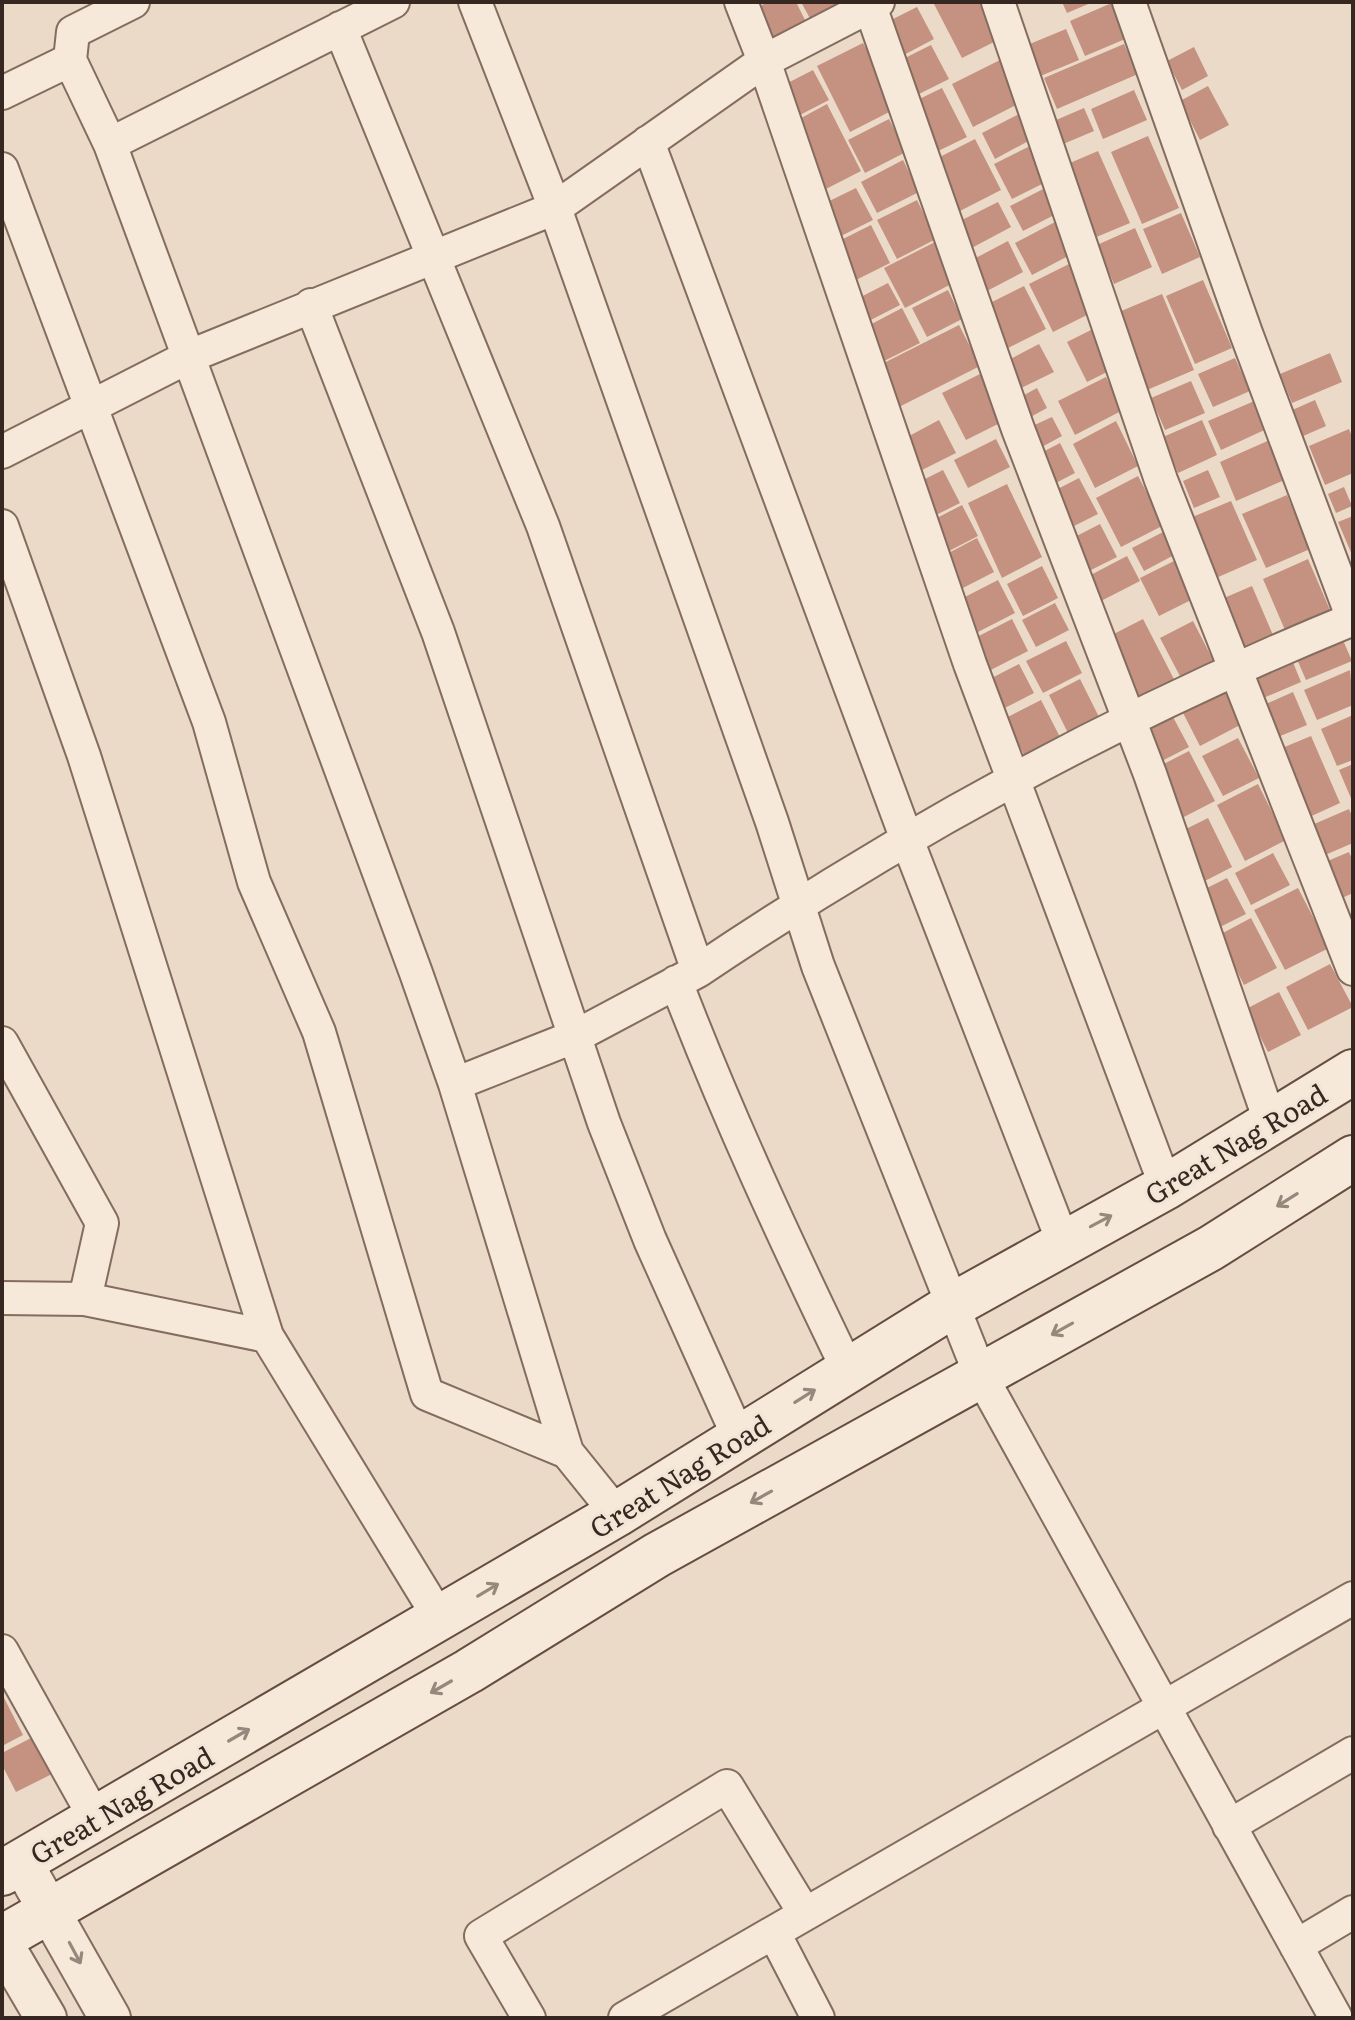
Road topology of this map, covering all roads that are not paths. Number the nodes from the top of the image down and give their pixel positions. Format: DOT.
graph roads {
  1 [pos="133,2"];
  2 [pos="393,2"];
  3 [pos="475,2"];
  4 [pos="741,2"];
  5 [pos="998,2"];
  6 [pos="1129,2"];
  7 [pos="874,4"];
  8 [pos="340,28"];
  9 [pos="70,60"];
  10 [pos="764,61"];
  11 [pos="2,93"];
  12 [pos="648,142"];
  13 [pos="110,144"];
  14 [pos="2,169"];
  15 [pos="555,208"];
  16 [pos="435,256"];
  17 [pos="311,305"];
  18 [pos="190,356"];
  19 [pos="92,407"];
  20 [pos="2,452"];
  21 [pos="2,526"];
  22 [pos="1353,619"];
  23 [pos="1232,668"];
  24 [pos="1130,720"];
  25 [pos="1014,781"];
  26 [pos="906,837"];
  27 [pos="798,903"];
  28 [pos="1353,969"];
  29 [pos="687,976"];
  30 [pos="576,1036"];
  31 [pos="2,1043"];
  32 [pos="1353,1072"];
  33 [pos="455,1084"];
  34 [pos="1270,1121"];
  35 [pos="1353,1158"];
  36 [pos="1166,1187"];
  37 [pos="1063,1242"];
  38 [pos="2,1298"];
  39 [pos="85,1299"];
  40 [pos="955,1304"];
  41 [pos="267,1336"];
  42 [pos="848,1370"];
  43 [pos="980,1374"];
  44 [pos="739,1438"];
  45 [pos="567,1452"];
  46 [pos="617,1514"];
  47 [pos="1353,1598"];
  48 [pos="440,1619"];
  49 [pos="2,1651"];
  50 [pos="1162,1706"];
  51 [pos="1353,1753"];
  52 [pos="95,1818"];
  53 [pos="1229,1826"];
  54 [pos="12,1867"];
  55 [pos="51,1910"];
  56 [pos="1353,1912"];
  57 [pos="805,1914"];
  58 [pos="774,1933"];
  59 [pos="2,1940"];
  60 [pos="1296,1946"];
  61 [pos="46,2018"];
  62 [pos="110,2018"];
  63 [pos="529,2018"];
  64 [pos="625,2018"];
  65 [pos="818,2018"];
  66 [pos="1336,2018"];
  1 -- 9 [label="street"];
  2 -- 8 [label="street"];
  3 -- 15 [label="street"];
  4 -- 10 [label="street"];
  5 -- 23 [label="street"];
  6 -- 22 [label="street"];
  7 -- 10 [label="street"];
  7 -- 24 [label="street"];
  8 -- 13 [label="street"];
  8 -- 16 [label="street"];
  9 -- 11 [label="street"];
  9 -- 13 [label="street"];
  10 -- 12 [label="street"];
  10 -- 25 [label="street"];
  12 -- 15 [label="street"];
  12 -- 26 [label="street"];
  13 -- 18 [label="street"];
  14 -- 19 [label="street"];
  15 -- 16 [label="street"];
  15 -- 27 [label="street"];
  16 -- 17 [label="street"];
  16 -- 29 [label="street"];
  17 -- 18 [label="street"];
  17 -- 30 [label="street"];
  18 -- 19 [label="street"];
  18 -- 33 [label="street"];
  19 -- 20 [label="street"];
  19 -- 45 [label="street"];
  21 -- 41 [label="street"];
  22 -- 23 [label="street"];
  23 -- 24 [label="street"];
  23 -- 28 [label="street"];
  24 -- 25 [label="street"];
  24 -- 34 [label="street"];
  25 -- 26 [label="street"];
  25 -- 36 [label="street"];
  26 -- 27 [label="street"];
  26 -- 37 [label="street"];
  27 -- 29 [label="street"];
  27 -- 40 [label="street"];
  29 -- 30 [label="street"];
  29 -- 42 [label="street"];
  30 -- 33 [label="street"];
  30 -- 44 [label="street"];
  31 -- 39 [label="street"];
  32 -- 34 [label="main road, Great Nag Road"];
  33 -- 45 [label="street"];
  34 -- 36 [label="main road, Great Nag Road"];
  35 -- 43 [label="main road, Great Nag Road, one-way"];
  37 -- 36 [label="main road, Great Nag Road, one-way"];
  37 -- 40 [label="main road, Great Nag Road"];
  38 -- 39 [label="street"];
  39 -- 41 [label="street"];
  40 -- 42 [label="main road, Great Nag Road"];
  40 -- 43 [label="street"];
  41 -- 48 [label="street"];
  44 -- 42 [label="main road, Great Nag Road, one-way"];
  43 -- 50 [label="street"];
  43 -- 55 [label="main road, Great Nag Road, one-way"];
  44 -- 46 [label="main road, Great Nag Road"];
  45 -- 46 [label="street"];
  48 -- 46 [label="main road, Great Nag Road, one-way"];
  47 -- 50 [label="street"];
  52 -- 48 [label="main road, Great Nag Road, one-way"];
  49 -- 52 [label="street"];
  50 -- 53 [label="street"];
  50 -- 57 [label="street"];
  51 -- 53 [label="street"];
  52 -- 54 [label="main road, Great Nag Road"];
  53 -- 60 [label="street"];
  54 -- 55 [label="street"];
  55 -- 59 [label="main road, Great Nag Road"];
  55 -- 62 [label="street, one-way"];
  56 -- 60 [label="street"];
  57 -- 58 [label="street"];
  57 -- 63 [label="street"];
  58 -- 64 [label="street"];
  58 -- 65 [label="street"];
  59 -- 61 [label="street"];
  60 -- 66 [label="street"];
}
